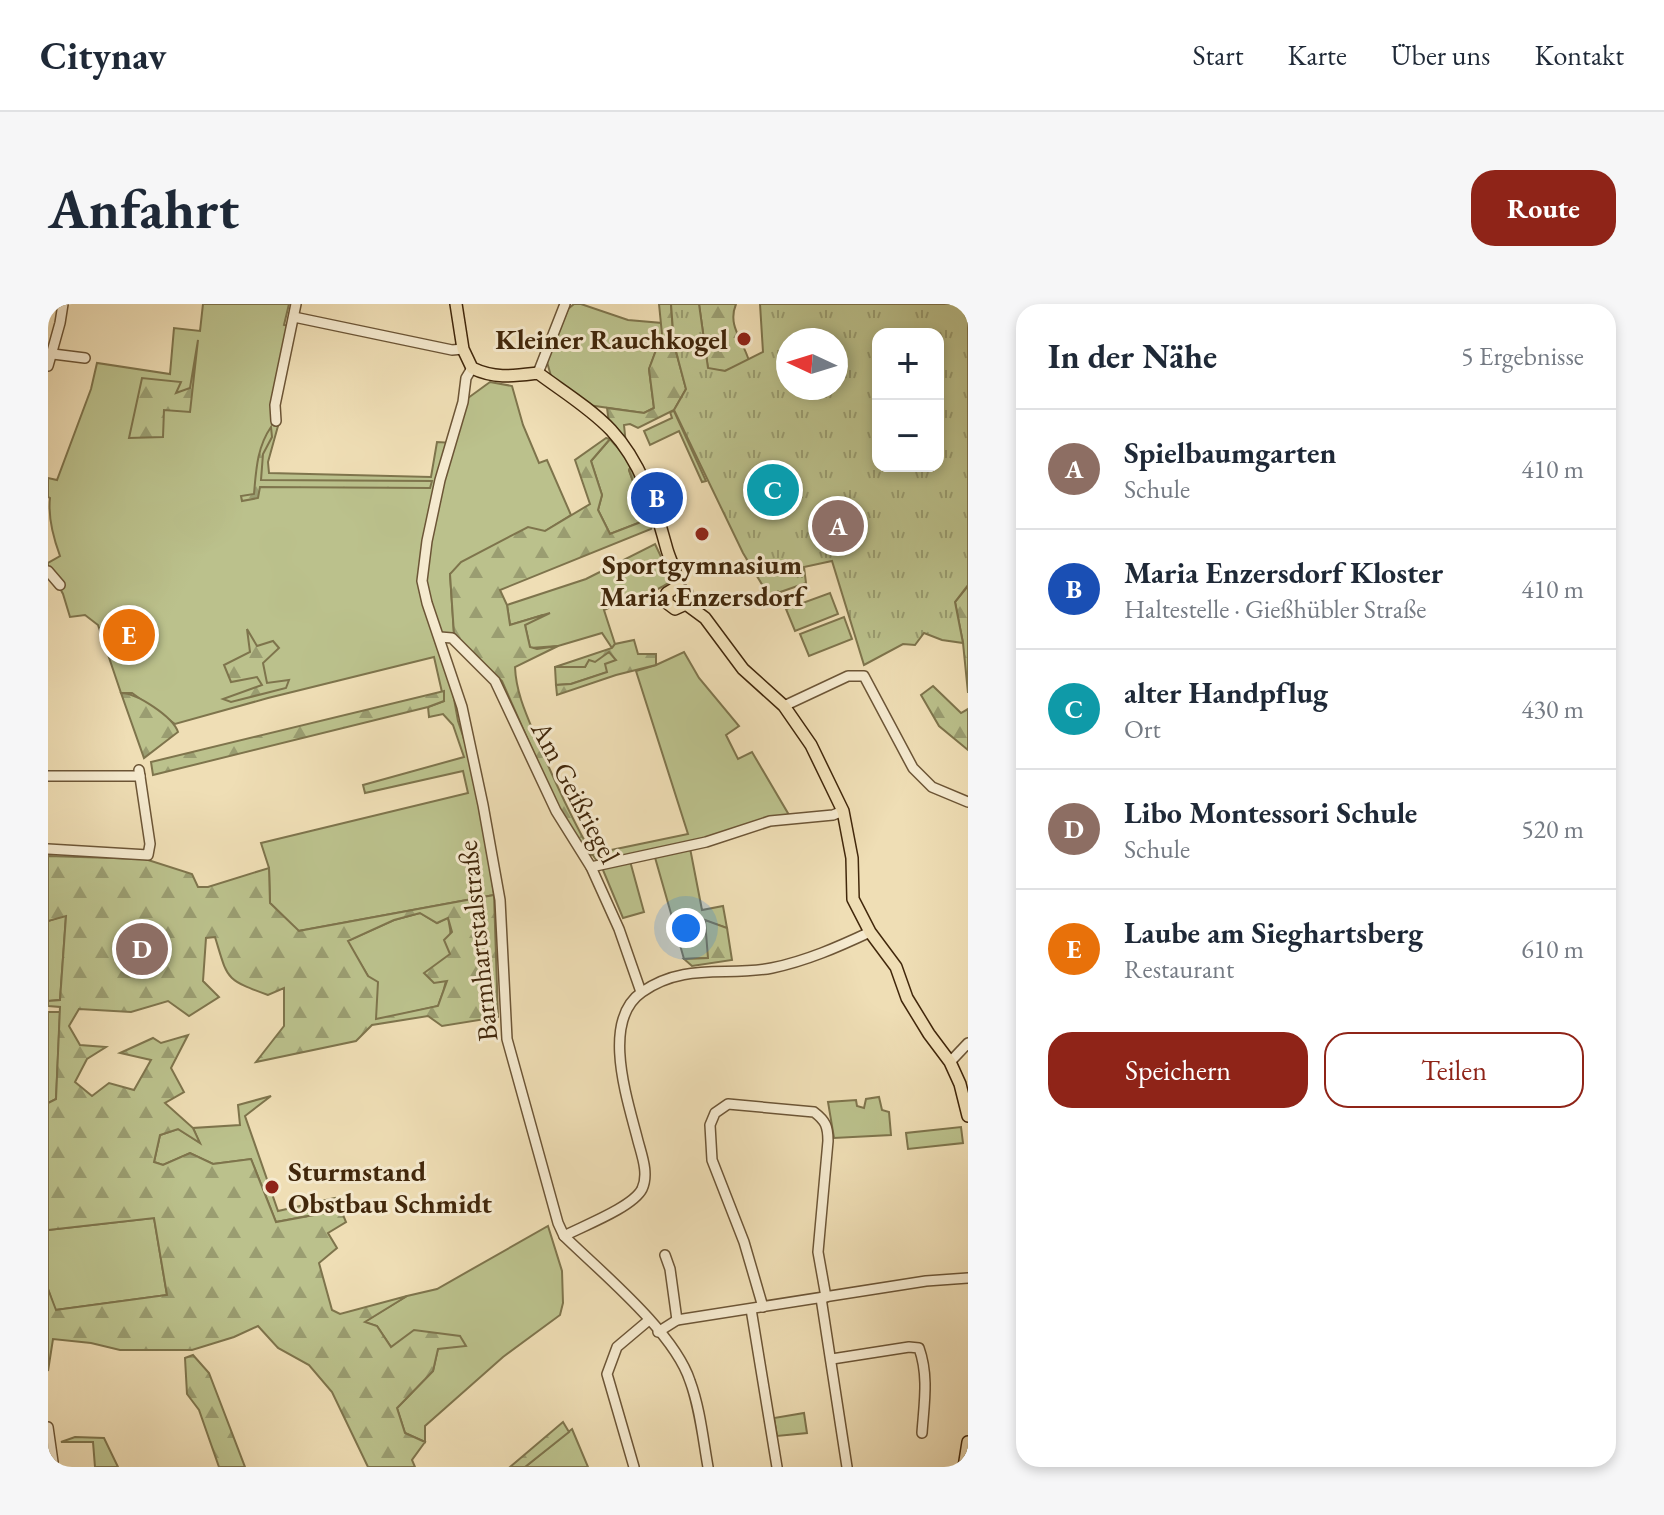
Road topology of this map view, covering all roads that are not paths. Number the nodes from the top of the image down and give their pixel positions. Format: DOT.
graph roads {
  1 [pos="63,304"];
  2 [pos="296,304"];
  3 [pos="456,304"];
  4 [pos="565,304"];
  5 [pos="294,317"];
  6 [pos="463,349"];
  7 [pos="53,354"];
  8 [pos="85,358"];
  9 [pos="48,366"];
  10 [pos="472,368"];
  11 [pos="538,373"];
  12 [pos="276,421"];
  13 [pos="48,571"];
  14 [pos="60,585"];
  15 [pos="677,587"];
  16 [pos="686,604"];
  17 [pos="440,637"];
  18 [pos="784,706"];
  19 [pos="48,776"];
  20 [pos="968,802"];
  21 [pos="843,811"];
  22 [pos="48,849"];
  23 [pos="591,867"];
  24 [pos="870,932"];
  25 [pos="641,992"];
  26 [pos="968,1043"];
  27 [pos="950,1062"];
  28 [pos="968,1113"];
  29 [pos="564,1236"];
  30 [pos="665,1255"];
  31 [pos="968,1278"];
  32 [pos="824,1298"];
  33 [pos="763,1307"];
  34 [pos="751,1309"];
  35 [pos="649,1320"];
  36 [pos="677,1320"];
  37 [pos="658,1332"];
  38 [pos="832,1359"];
  39 [pos="48,1427"];
  40 [pos="922,1433"];
  41 [pos="968,1442"];
  42 [pos="53,1462"];
  43 [pos="634,1467"];
  44 [pos="708,1467"];
  45 [pos="777,1467"];
  46 [pos="847,1467"];
  47 [pos="964,1467"];
  1 -- 7 [label="street"];
  2 -- 5 [label="street"];
  3 -- 6 [label="main road"];
  4 -- 11 [label="street"];
  5 -- 6 [label="street"];
  5 -- 12 [label="street"];
  6 -- 10 [label="main road"];
  7 -- 8 [label="street"];
  7 -- 9 [label="street"];
  10 -- 11 [label="main road"];
  10 -- 17 [label="street, Barmhartstalstraße"];
  11 -- 15 [label="main road"];
  13 -- 14 [label="street"];
  15 -- 16 [label="main road"];
  15 -- 16 [label="main road"];
  16 -- 18 [label="main road"];
  17 -- 23 [label="street, Am Geißriegel"];
  17 -- 29 [label="street, Barmhartstalstraße"];
  18 -- 20 [label="street"];
  18 -- 21 [label="main road"];
  19 -- 22 [label="street"];
  21 -- 23 [label="street"];
  21 -- 24 [label="main road"];
  23 -- 25 [label="street, Am Geißriegel"];
  24 -- 25 [label="street"];
  24 -- 27 [label="main road"];
  25 -- 29 [label="street"];
  26 -- 27 [label="street"];
  27 -- 28 [label="main road"];
  29 -- 35 [label="street, Barmhartstalstraße"];
  30 -- 36 [label="street"];
  31 -- 32 [label="street"];
  32 -- 33 [label="street"];
  32 -- 33 [label="street"];
  32 -- 38 [label="street"];
  33 -- 34 [label="street"];
  34 -- 36 [label="street"];
  34 -- 45 [label="street"];
  35 -- 37 [label="street, Barmhartstalstraße"];
  35 -- 43 [label="street"];
  36 -- 37 [label="street"];
  37 -- 44 [label="street, Barmhartstalstraße"];
  38 -- 40 [label="street"];
  38 -- 46 [label="street"];
  39 -- 42 [label="street"];
  41 -- 47 [label="main road"];
}
